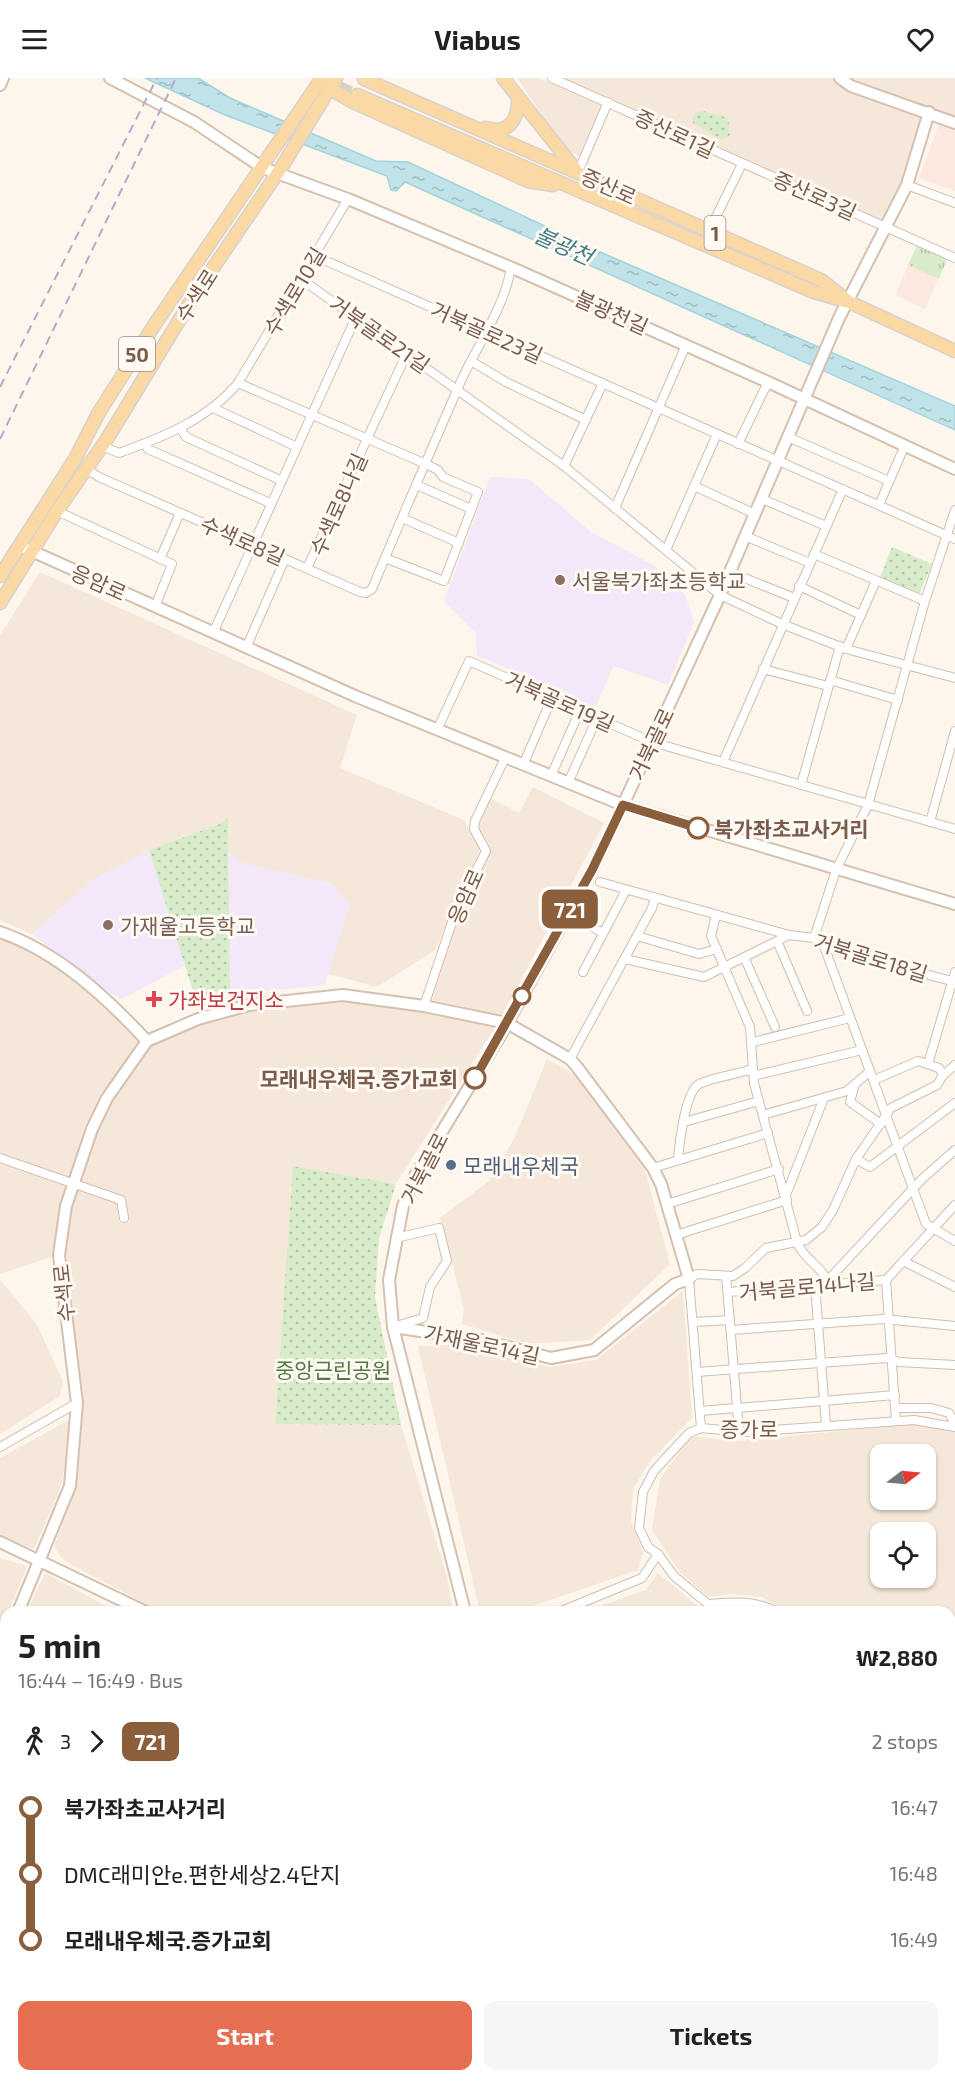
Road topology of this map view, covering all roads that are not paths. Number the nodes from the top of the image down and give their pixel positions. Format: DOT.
graph roads {
  1 [pos="3,78"];
  2 [pos="110,78"];
  3 [pos="503,78"];
  4 [pos="552,78"];
  5 [pos="840,78"];
  6 [pos="364,80"];
  7 [pos="0,85"];
  8 [pos="326,85"];
  9 [pos="357,95"];
  10 [pos="518,99"];
  11 [pos="608,102"];
  12 [pos="929,112"];
  13 [pos="452,118"];
  14 [pos="955,123"];
  15 [pos="265,164"];
  16 [pos="742,164"];
  17 [pos="279,171"];
  18 [pos="578,172"];
  19 [pos="907,185"];
  20 [pos="571,187"];
  21 [pos="348,199"];
  22 [pos="955,203"];
  23 [pos="887,227"];
  24 [pos="709,231"];
  25 [pos="315,256"];
  26 [pos="955,258"];
  27 [pos="511,268"];
  28 [pos="301,279"];
  29 [pos="849,302"];
  30 [pos="356,317"];
  31 [pos="487,332"];
  32 [pos="686,345"];
  33 [pos="955,351"];
  34 [pos="407,353"];
  35 [pos="471,361"];
  36 [pos="768,382"];
  37 [pos="238,383"];
  38 [pos="603,383"];
  39 [pos="458,389"];
  40 [pos="805,400"];
  41 [pos="213,408"];
  42 [pos="660,408"];
  43 [pos="309,416"];
  44 [pos="586,420"];
  45 [pos="180,428"];
  46 [pos="717,434"];
  47 [pos="789,438"];
  48 [pos="367,439"];
  49 [pos="145,444"];
  50 [pos="738,444"];
  51 [pos="905,445"];
  52 [pos="102,446"];
  53 [pos="295,446"];
  54 [pos="778,460"];
  55 [pos="426,464"];
  56 [pos="564,466"];
  57 [pos="85,468"];
  58 [pos="955,469"];
  59 [pos="280,480"];
  60 [pos="889,481"];
  61 [pos="417,485"];
  62 [pos="694,486"];
  63 [pos="843,489"];
  64 [pos="762,499"];
  65 [pos="270,503"];
  66 [pos="879,505"];
  67 [pos="615,508"];
  68 [pos="471,509"];
  69 [pos="955,510"];
  70 [pos="57,511"];
  71 [pos="180,513"];
  72 [pos="755,514"];
  73 [pos="402,518"];
  74 [pos="826,526"];
  75 [pos="945,534"];
  76 [pos="745,536"];
  77 [pos="955,539"];
  78 [pos="459,543"];
  79 [pos="251,544"];
  80 [pos="19,546"];
  81 [pos="666,550"];
  82 [pos="32,552"];
  83 [pos="814,554"];
  84 [pos="385,558"];
  85 [pos="160,559"];
  86 [pos="285,559"];
  87 [pos="810,563"];
  88 [pos="307,568"];
  89 [pos="730,572"];
  90 [pos="0,576"];
  91 [pos="876,581"];
  92 [pos="799,586"];
  93 [pos="720,595"];
  94 [pos="794,598"];
  95 [pos="925,601"];
  96 [pos="0,603"];
  97 [pos="155,607"];
  98 [pos="861,615"];
  99 [pos="782,624"];
  100 [pos="213,633"];
  101 [pos="843,647"];
  102 [pos="246,648"];
  103 [pos="908,666"];
  104 [pos="763,669"];
  105 [pos="955,678"];
  106 [pos="829,683"];
  107 [pos="552,698"];
  108 [pos="898,700"];
  109 [pos="580,711"];
  110 [pos="597,718"];
  111 [pos="437,730"];
  112 [pos="955,731"];
  113 [pos="652,742"];
  114 [pos="505,758"];
  115 [pos="723,762"];
  116 [pos="523,765"];
  117 [pos="551,776"];
  118 [pos="568,783"];
  119 [pos="801,785"];
  120 [pos="623,805"];
  121 [pos="868,805"];
  122 [pos="930,822"];
  123 [pos="955,829"];
  124 [pos="836,870"];
  125 [pos="600,882"];
  126 [pos="626,890"];
  127 [pos="655,898"];
  128 [pos="955,904"];
  129 [pos="568,913"];
  130 [pos="716,915"];
  131 [pos="0,932"];
  132 [pos="603,933"];
  133 [pos="789,935"];
  134 [pos="637,936"];
  135 [pos="814,938"];
  136 [pos="778,943"];
  137 [pos="824,946"];
  138 [pos="717,949"];
  139 [pos="625,959"];
  140 [pos="745,959"];
  141 [pos="726,968"];
  142 [pos="583,972"];
  143 [pos="955,972"];
  144 [pos="954,982"];
  145 [pos="424,1006"];
  146 [pos="807,1011"];
  147 [pos="850,1018"];
  148 [pos="507,1023"];
  149 [pos="775,1027"];
  150 [pos="147,1041"];
  151 [pos="753,1042"];
  152 [pos="862,1050"];
  153 [pos="570,1059"];
  154 [pos="928,1064"];
  155 [pos="955,1065"];
  156 [pos="870,1071"];
  157 [pos="754,1073"];
  158 [pos="943,1075"];
  159 [pos="874,1080"];
  160 [pos="855,1082"];
  161 [pos="824,1098"];
  162 [pos="759,1101"];
  163 [pos="955,1103"];
  164 [pos="763,1115"];
  165 [pos="887,1115"];
  166 [pos="684,1122"];
  167 [pos="881,1124"];
  168 [pos="768,1133"];
  169 [pos="898,1146"];
  170 [pos="955,1150"];
  171 [pos="0,1158"];
  172 [pos="856,1159"];
  173 [pos="678,1160"];
  174 [pos="652,1168"];
  175 [pos="778,1169"];
  176 [pos="72,1184"];
  177 [pos="913,1188"];
  178 [pos="786,1198"];
  179 [pos="667,1204"];
  180 [pos="955,1205"];
  181 [pos="124,1218"];
  182 [pos="932,1229"];
  183 [pos="676,1235"];
  184 [pos="396,1238"];
  185 [pos="955,1241"];
  186 [pos="798,1242"];
  187 [pos="903,1261"];
  188 [pos="726,1276"];
  189 [pos="690,1279"];
  190 [pos="886,1280"];
  191 [pos="829,1284"];
  192 [pos="815,1285"];
  193 [pos="955,1287"];
  194 [pos="728,1292"];
  195 [pos="730,1320"];
  196 [pos="889,1321"];
  197 [pos="694,1322"];
  198 [pos="819,1324"];
  199 [pos="955,1326"];
  200 [pos="393,1327"];
  201 [pos="731,1330"];
  202 [pos="892,1360"];
  203 [pos="822,1363"];
  204 [pos="955,1365"];
  205 [pos="734,1370"];
  206 [pos="697,1372"];
  207 [pos="895,1395"];
  208 [pos="825,1401"];
  209 [pos="77,1403"];
  210 [pos="738,1408"];
  211 [pos="896,1408"];
  212 [pos="699,1411"];
  213 [pos="896,1420"];
  214 [pos="826,1425"];
  215 [pos="955,1426"];
  216 [pos="700,1428"];
  217 [pos="740,1431"];
  218 [pos="0,1447"];
  219 [pos="0,1542"];
  220 [pos="658,1554"];
  221 [pos="41,1560"];
  222 [pos="21,1606"];
  223 [pos="134,1606"];
  224 [pos="463,1606"];
  225 [pos="574,1606"];
  226 [pos="766,1606"];
  1 -- 7 [label="street"];
  2 -- 15 [label="street"];
  3 -- 10 [label="main road"];
  4 -- 11 [label="street, 증산로1길"];
  5 -- 12 [label="street"];
  6 -- 13 [label="main road, 증산로 / 1"];
  8 -- 15 [label="main road, 수색로 / 50"];
  8 -- 17 [label="main road, 수색로 / 50"];
  8 -- 20 [label="main road"];
  9 -- 20 [label="main road, 증산로 / 1"];
  10 -- 13 [label="main road"];
  10 -- 18 [label="main road"];
  11 -- 16 [label="street, 증산로1길"];
  11 -- 18 [label="street, 증산로1길"];
  12 -- 14 [label="street"];
  12 -- 19 [label="street"];
  13 -- 18 [label="main road, 증산로 / 1"];
  15 -- 17 [label="street, 불광천길"];
  15 -- 80 [label="main road, 수색로 / 50"];
  16 -- 23 [label="street, 증산로3길"];
  16 -- 24 [label="street"];
  17 -- 21 [label="street, 불광천길"];
  17 -- 52 [label="main road, 수색로 / 50"];
  18 -- 24 [label="main road, 증산로 / 1"];
  19 -- 22 [label="street"];
  19 -- 23 [label="street"];
  20 -- 29 [label="main road, 증산로 / 1"];
  21 -- 25 [label="street, 수색로10길"];
  21 -- 27 [label="street, 불광천길"];
  23 -- 26 [label="street, 증산로3길"];
  23 -- 29 [label="street"];
  24 -- 29 [label="main road, 증산로 / 1"];
  25 -- 28 [label="street, 수색로10길"];
  25 -- 31 [label="street, 거북골로23길"];
  27 -- 31 [label="street"];
  27 -- 32 [label="street, 불광천길"];
  28 -- 30 [label="street, 거북골로21길"];
  28 -- 37 [label="street, 수색로10길"];
  29 -- 33 [label="main road, 증산로 / 1"];
  29 -- 40 [label="street, 거북골로"];
  30 -- 34 [label="street, 거북골로21길"];
  30 -- 43 [label="street"];
  31 -- 35 [label="street"];
  31 -- 38 [label="street, 거북골로23길"];
  32 -- 36 [label="street, 불광천길"];
  32 -- 42 [label="street"];
  34 -- 39 [label="street, 거북골로21길"];
  34 -- 48 [label="street, 수색로8나길"];
  35 -- 39 [label="street"];
  35 -- 44 [label="street"];
  36 -- 40 [label="street, 불광천길"];
  36 -- 50 [label="street"];
  37 -- 41 [label="street, 수색로10길"];
  37 -- 43 [label="street"];
  38 -- 42 [label="street, 거북골로23길"];
  38 -- 44 [label="street"];
  39 -- 55 [label="street, 수색로8길"];
  39 -- 56 [label="street, 거북골로21길"];
  40 -- 47 [label="street, 거북골로"];
  40 -- 51 [label="street, 불광천길"];
  41 -- 45 [label="street, 수색로10길"];
  41 -- 53 [label="street"];
  42 -- 46 [label="street, 거북골로23길"];
  42 -- 67 [label="street"];
  43 -- 48 [label="street"];
  43 -- 53 [label="street"];
  44 -- 56 [label="street"];
  45 -- 49 [label="street, 수색로10길"];
  45 -- 59 [label="street"];
  46 -- 50 [label="street, 거북골로23길"];
  46 -- 62 [label="street"];
  47 -- 54 [label="street, 거북골로"];
  47 -- 60 [label="street"];
  48 -- 55 [label="street, 수색로8나길"];
  48 -- 88 [label="street, 수색로8나길"];
  49 -- 52 [label="street, 수색로10길"];
  49 -- 65 [label="street"];
  50 -- 54 [label="street, 거북골로23길"];
  51 -- 58 [label="street, 불광천길"];
  51 -- 60 [label="street"];
  52 -- 57 [label="main road, 수색로 / 50"];
  53 -- 59 [label="street"];
  54 -- 63 [label="street, 거북골로23길"];
  54 -- 64 [label="street, 거북골로"];
  55 -- 61 [label="street, 수색로8길"];
  55 -- 68 [label="street"];
  56 -- 67 [label="street, 거북골로21길"];
  57 -- 70 [label="main road, 수색로 / 50"];
  57 -- 71 [label="street, 수색로8길"];
  59 -- 65 [label="street"];
  60 -- 66 [label="street"];
  61 -- 68 [label="street"];
  61 -- 73 [label="street, 수색로8길"];
  62 -- 72 [label="street"];
  62 -- 81 [label="street"];
  63 -- 66 [label="street, 거북골로23길"];
  63 -- 74 [label="street"];
  64 -- 72 [label="street, 거북골로"];
  64 -- 74 [label="street"];
  65 -- 79 [label="street"];
  66 -- 75 [label="street, 거북골로23길"];
  67 -- 81 [label="street, 거북골로21길"];
  68 -- 78 [label="street"];
  69 -- 75 [label="street"];
  70 -- 82 [label="main road, 수색로 / 50"];
  70 -- 85 [label="street"];
  71 -- 79 [label="street, 수색로8길"];
  71 -- 85 [label="street"];
  72 -- 76 [label="street, 거북골로"];
  73 -- 78 [label="street"];
  73 -- 84 [label="street, 수색로8길"];
  74 -- 83 [label="street"];
  75 -- 77 [label="street, 거북골로23길"];
  75 -- 95 [label="street"];
  76 -- 87 [label="street"];
  76 -- 89 [label="street, 거북골로"];
  78 -- 84 [label="street"];
  79 -- 86 [label="street, 수색로8길"];
  79 -- 100 [label="street"];
  80 -- 82 [label="street, 응암로"];
  80 -- 90 [label="main road, 수색로 / 50"];
  81 -- 93 [label="street, 거북골로21길"];
  82 -- 96 [label="main road, 수색로 / 50"];
  82 -- 97 [label="street, 응암로"];
  83 -- 87 [label="street"];
  83 -- 91 [label="street"];
  84 -- 88 [label="street, 수색로8길"];
  85 -- 97 [label="street"];
  86 -- 88 [label="street, 수색로8길"];
  86 -- 102 [label="street"];
  87 -- 92 [label="street"];
  89 -- 93 [label="street, 거북골로"];
  89 -- 94 [label="street"];
  91 -- 95 [label="street"];
  91 -- 98 [label="street"];
  92 -- 94 [label="street"];
  92 -- 98 [label="street"];
  93 -- 99 [label="street, 거북골로21길"];
  93 -- 113 [label="street, 거북골로"];
  94 -- 99 [label="street"];
  95 -- 103 [label="street"];
  97 -- 100 [label="street, 응암로"];
  98 -- 101 [label="street"];
  99 -- 101 [label="street, 거북골로21길"];
  99 -- 104 [label="street"];
  100 -- 102 [label="street, 응암로"];
  101 -- 103 [label="street, 거북골로21길"];
  101 -- 106 [label="street"];
  102 -- 111 [label="street, 응암로"];
  103 -- 105 [label="street, 거북골로21길"];
  103 -- 108 [label="street"];
  104 -- 106 [label="street"];
  104 -- 115 [label="street"];
  106 -- 108 [label="street"];
  106 -- 119 [label="street"];
  107 -- 109 [label="street, 거북골로19길"];
  107 -- 111 [label="street, 거북골로19길"];
  107 -- 116 [label="street"];
  108 -- 121 [label="street"];
  109 -- 110 [label="street, 거북골로19길"];
  109 -- 117 [label="street"];
  110 -- 113 [label="street, 거북골로19길"];
  110 -- 118 [label="street"];
  111 -- 114 [label="street, 응암로"];
  112 -- 122 [label="street"];
  113 -- 115 [label="street, 거북골로19길"];
  113 -- 120 [label="street, 거북골로"];
  114 -- 116 [label="street, 응암로"];
  114 -- 145 [label="street, 응암로"];
  115 -- 119 [label="street, 거북골로19길"];
  116 -- 117 [label="street, 응암로"];
  117 -- 118 [label="street, 응암로"];
  118 -- 120 [label="street, 응암로"];
  119 -- 121 [label="street, 거북골로19길"];
  120 -- 124 [label="street, 응암로"];
  120 -- 129 [label="street, 거북골로"];
  121 -- 122 [label="street, 거북골로19길"];
  121 -- 124 [label="street"];
  122 -- 123 [label="street, 거북골로19길"];
  124 -- 128 [label="street, 응암로"];
  124 -- 135 [label="street"];
  125 -- 126 [label="street, 거북골로18길"];
  126 -- 127 [label="street, 거북골로18길"];
  126 -- 132 [label="street"];
  127 -- 130 [label="street, 거북골로18길"];
  127 -- 134 [label="street"];
  129 -- 132 [label="street"];
  129 -- 148 [label="street, 거북골로"];
  130 -- 133 [label="street, 거북골로18길"];
  130 -- 138 [label="street"];
  131 -- 150 [label="street"];
  132 -- 142 [label="street"];
  133 -- 135 [label="street, 거북골로18길"];
  133 -- 136 [label="street, 거북골로18길"];
  134 -- 138 [label="street"];
  134 -- 139 [label="street"];
  135 -- 137 [label="street, 거북골로18길"];
  136 -- 140 [label="street, 거북골로18길"];
  136 -- 146 [label="street, 거북골로18길"];
  137 -- 144 [label="street, 거북골로18길"];
  137 -- 147 [label="street"];
  138 -- 141 [label="street"];
  139 -- 141 [label="street, 거북골로18길"];
  139 -- 153 [label="street"];
  140 -- 141 [label="street, 거북골로18길"];
  140 -- 149 [label="street"];
  141 -- 151 [label="street"];
  143 -- 144 [label="street"];
  144 -- 154 [label="street, 거북골로18길"];
  145 -- 148 [label="street"];
  145 -- 150 [label="street"];
  147 -- 151 [label="street"];
  147 -- 152 [label="street"];
  148 -- 153 [label="street"];
  148 -- 184 [label="street, 거북골로"];
  150 -- 176 [label="street, 수색로"];
  151 -- 157 [label="street"];
  152 -- 156 [label="street"];
  152 -- 157 [label="street"];
  153 -- 174 [label="street"];
  154 -- 158 [label="street"];
  154 -- 159 [label="street"];
  155 -- 158 [label="street"];
  156 -- 159 [label="street"];
  156 -- 160 [label="street"];
  157 -- 162 [label="street"];
  157 -- 166 [label="street"];
  158 -- 165 [label="street"];
  159 -- 165 [label="street"];
  160 -- 161 [label="street"];
  160 -- 167 [label="street"];
  161 -- 164 [label="street"];
  161 -- 178 [label="street"];
  162 -- 164 [label="street"];
  162 -- 166 [label="street"];
  163 -- 169 [label="street"];
  164 -- 168 [label="street"];
  165 -- 167 [label="street"];
  165 -- 169 [label="street"];
  166 -- 173 [label="street"];
  167 -- 172 [label="street"];
  168 -- 173 [label="street"];
  168 -- 175 [label="street"];
  169 -- 172 [label="street"];
  169 -- 177 [label="street"];
  170 -- 177 [label="street"];
  171 -- 176 [label="street"];
  172 -- 186 [label="street"];
  173 -- 174 [label="street"];
  174 -- 179 [label="street"];
  175 -- 178 [label="street"];
  175 -- 179 [label="street"];
  176 -- 181 [label="street"];
  176 -- 209 [label="street, 수색로"];
  177 -- 182 [label="street"];
  177 -- 191 [label="street"];
  178 -- 183 [label="street"];
  178 -- 186 [label="street"];
  179 -- 183 [label="street"];
  180 -- 182 [label="street"];
  182 -- 185 [label="street"];
  182 -- 187 [label="street"];
  183 -- 189 [label="street"];
  184 -- 200 [label="street, 거북골로"];
  184 -- 200 [label="street, 거북골로"];
  186 -- 188 [label="street"];
  186 -- 191 [label="street"];
  187 -- 190 [label="street"];
  187 -- 193 [label="street"];
  188 -- 189 [label="street"];
  188 -- 194 [label="street"];
  189 -- 197 [label="street"];
  189 -- 200 [label="street, 가재울로14길"];
  190 -- 191 [label="street, 거북골로14나길"];
  190 -- 196 [label="street"];
  191 -- 192 [label="street, 거북골로14나길"];
  192 -- 194 [label="street, 거북골로14나길"];
  192 -- 198 [label="street"];
  194 -- 195 [label="street"];
  195 -- 197 [label="street"];
  195 -- 201 [label="street"];
  196 -- 198 [label="street"];
  196 -- 199 [label="street"];
  196 -- 202 [label="street"];
  197 -- 206 [label="street"];
  198 -- 201 [label="street"];
  198 -- 203 [label="street"];
  200 -- 224 [label="street, 거북골로"];
  201 -- 205 [label="street"];
  202 -- 203 [label="street"];
  202 -- 204 [label="street"];
  202 -- 207 [label="street"];
  203 -- 205 [label="street"];
  203 -- 208 [label="street"];
  205 -- 206 [label="street"];
  205 -- 210 [label="street"];
  206 -- 212 [label="street"];
  207 -- 208 [label="street"];
  207 -- 211 [label="street"];
  208 -- 210 [label="street"];
  208 -- 214 [label="street"];
  209 -- 218 [label="street"];
  209 -- 221 [label="street, 수색로"];
  210 -- 212 [label="street"];
  210 -- 217 [label="street"];
  211 -- 213 [label="street"];
  211 -- 215 [label="street, 증가로"];
  212 -- 216 [label="street"];
  213 -- 214 [label="street, 증가로"];
  213 -- 215 [label="street, 증가로"];
  214 -- 217 [label="street, 증가로"];
  216 -- 217 [label="street, 증가로"];
  216 -- 220 [label="street, 증가로"];
  219 -- 221 [label="street"];
  220 -- 225 [label="street"];
  220 -- 226 [label="street, 증가로"];
  221 -- 222 [label="street, 수색로"];
  221 -- 223 [label="street"];
}
